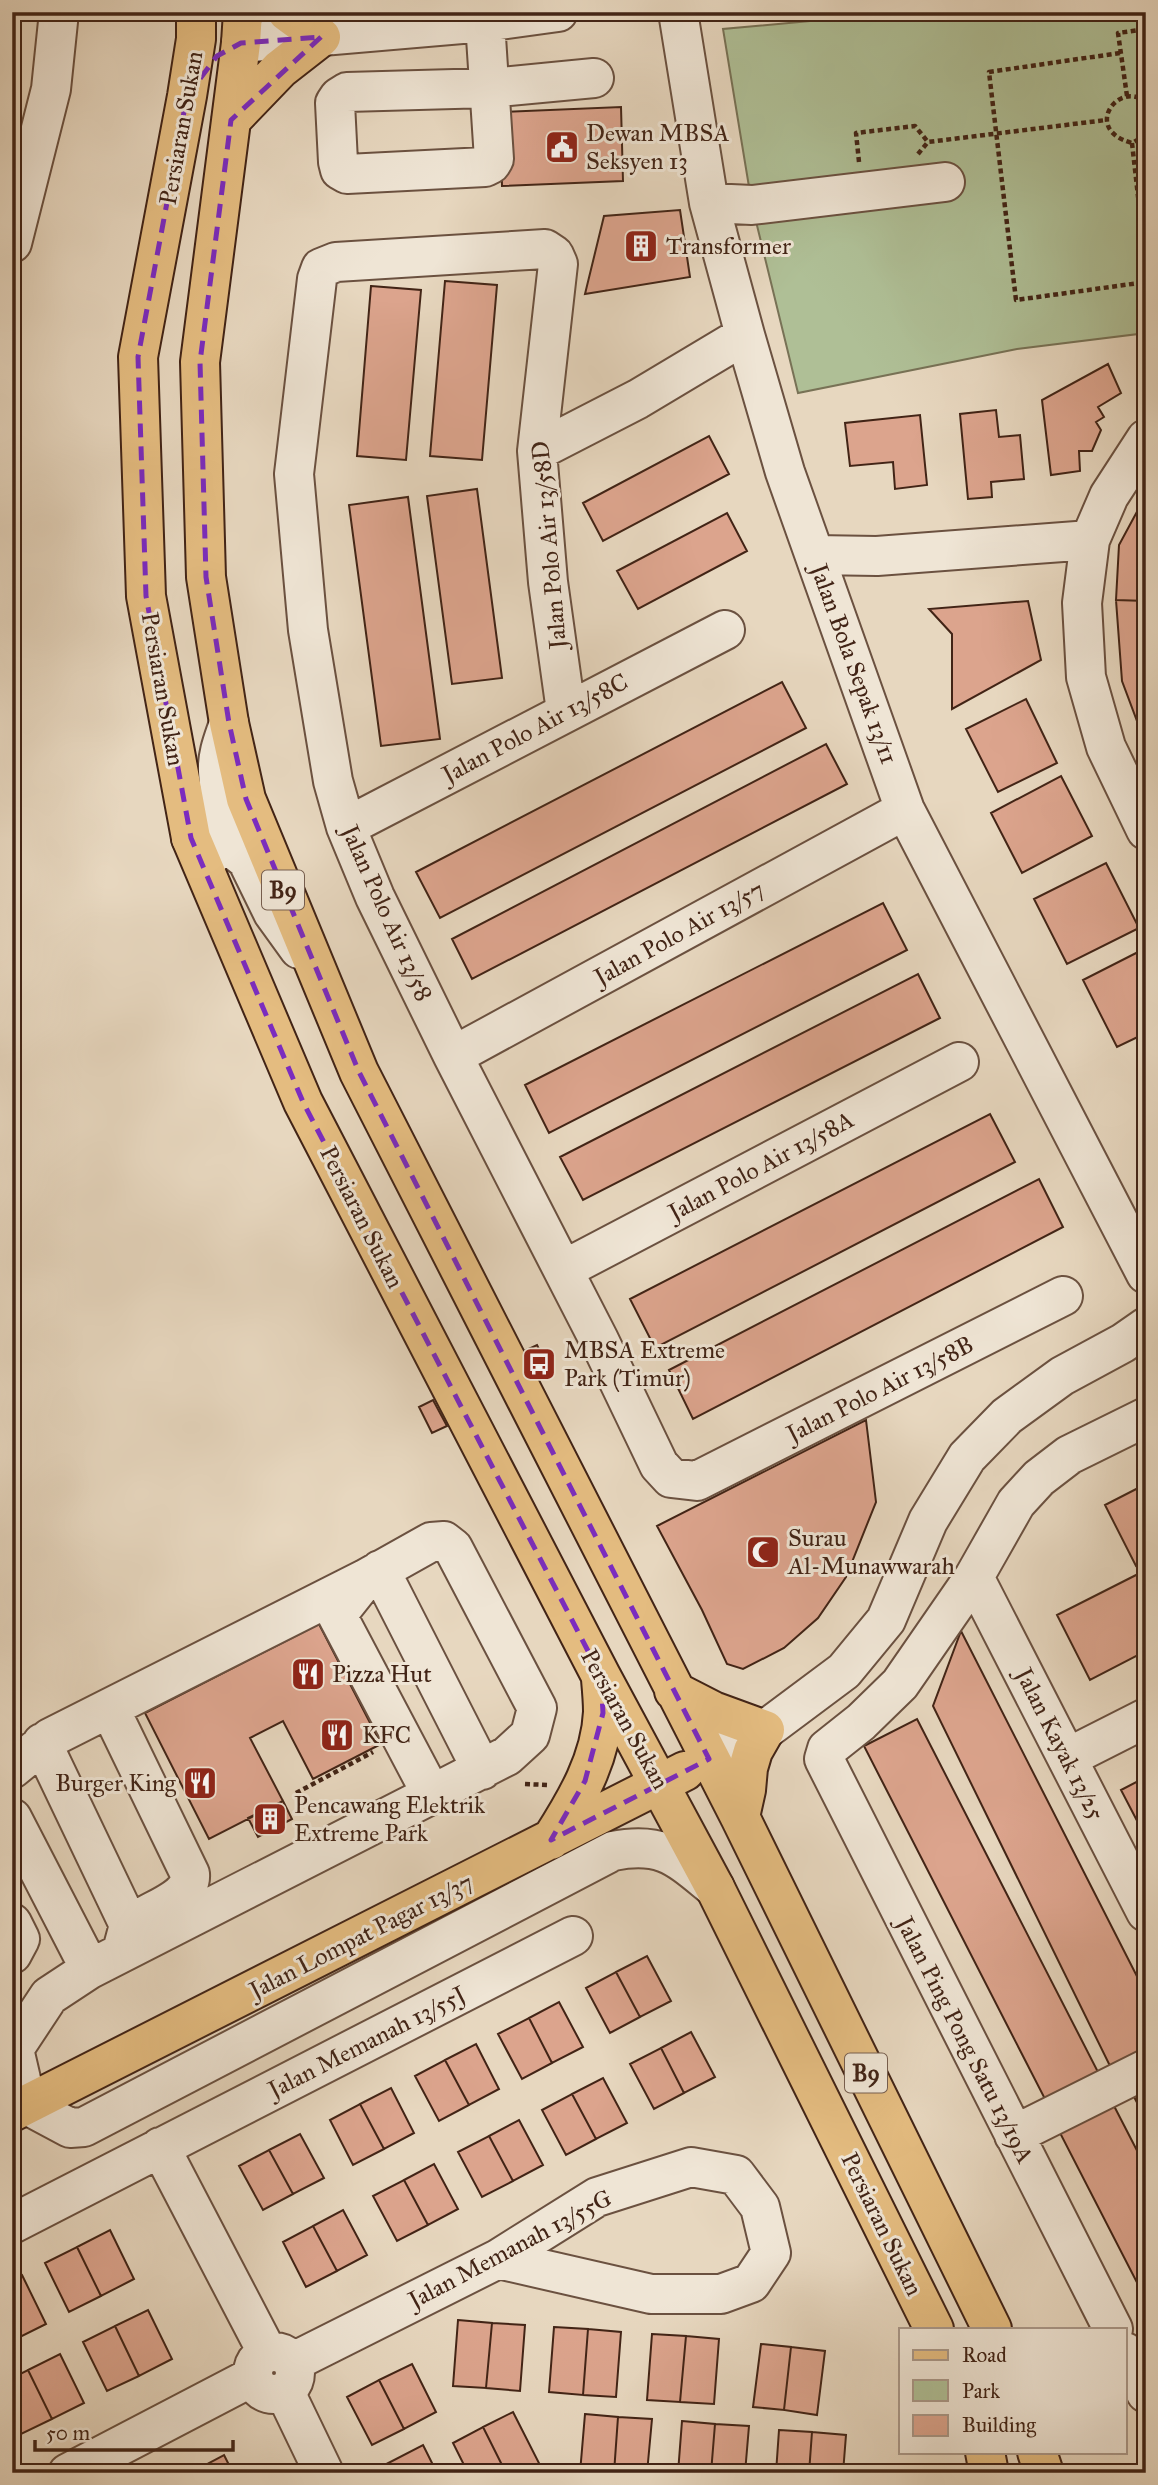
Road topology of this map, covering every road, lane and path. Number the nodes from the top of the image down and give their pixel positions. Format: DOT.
graph roads {
  1 [pos="59,12"];
  2 [pos="197,12"];
  3 [pos="213,12"];
  4 [pos="287,12"];
  5 [pos="558,12"];
  6 [pos="678,12"];
  7 [pos="398,21"];
  8 [pos="485,22"];
  9 [pos="242,28"];
  10 [pos="1146,29"];
  11 [pos="321,37"];
  12 [pos="1120,53"];
  13 [pos="594,78"];
  14 [pos="187,96"];
  15 [pos="1126,96"];
  16 [pos="1146,103"];
  17 [pos="231,120"];
  18 [pos="1106,120"];
  19 [pos="856,134"];
  20 [pos="996,135"];
  21 [pos="1146,135"];
  22 [pos="928,142"];
  23 [pos="1132,143"];
  24 [pos="906,155"];
  25 [pos="871,161"];
  26 [pos="859,163"];
  27 [pos="944,181"];
  28 [pos="709,203"];
  29 [pos="16,219"];
  30 [pos="554,255"];
  31 [pos="1146,267"];
  32 [pos="1146,282"];
  33 [pos="745,335"];
  34 [pos="1146,439"];
  35 [pos="537,451"];
  36 [pos="1090,540"];
  37 [pos="815,555"];
  38 [pos="725,630"];
  39 [pos="566,711"];
  40 [pos="229,723"];
  41 [pos="905,810"];
  42 [pos="346,827"];
  43 [pos="1146,830"];
  44 [pos="204,850"];
  45 [pos="315,966"];
  46 [pos="453,1056"];
  47 [pos="959,1062"];
  48 [pos="563,1270"];
  49 [pos="1146,1274"];
  50 [pos="1063,1296"];
  51 [pos="1146,1327"];
  52 [pos="1146,1417"];
  53 [pos="697,1482"];
  54 [pos="373,1575"];
  55 [pos="974,1577"];
  56 [pos="601,1675"];
  57 [pos="674,1691"];
  58 [pos="110,1709"];
  59 [pos="1146,1718"];
  60 [pos="765,1730"];
  61 [pos="398,1731"];
  62 [pos="43,1743"];
  63 [pos="1067,1758"];
  64 [pos="709,1759"];
  65 [pos="12,1769"];
  66 [pos="482,1770"];
  67 [pos="661,1783"];
  68 [pos="296,1793"];
  69 [pos="432,1795"];
  70 [pos="740,1817"];
  71 [pos="12,1818"];
  72 [pos="551,1840"];
  73 [pos="715,1888"];
  74 [pos="1146,1912"];
  75 [pos="12,1923"];
  76 [pos="573,1936"];
  77 [pos="114,1949"];
  78 [pos="12,1954"];
  79 [pos="13,2047"];
  80 [pos="1146,2069"];
  81 [pos="20,2108"];
  82 [pos="1014,2135"];
  83 [pos="160,2147"];
  84 [pos="12,2224"];
  85 [pos="498,2259"];
  86 [pos="934,2328"];
  87 [pos="992,2328"];
  88 [pos="1112,2328"];
  89 [pos="1126,2354"];
  90 [pos="274,2371"];
  91 [pos="1146,2393"];
  92 [pos="985,2454"];
  93 [pos="1038,2454"];
  94 [pos="68,2473"];
  95 [pos="324,2473"];
  96 [pos="989,2473"];
  97 [pos="1044,2473"];
  1 -- 29 [label="street"];
  2 -- 14 [label="main road, Persiaran Sukan / B9"];
  3 -- 9 [label="main road"];
  4 -- 11 [label="main road"];
  5 -- 8 [label="street"];
  6 -- 28 [label="street, Jalan Bola Sepak 13/11"];
  7 -- 8 [label="street"];
  7 -- 11 [label="street"];
  8 -- 13 [label="street"];
  9 -- 11 [label="street"];
  9 -- 14 [label="main road"];
  9 -- 17 [label="main road, Persiaran Sukan / B9"];
  10 -- 12 [label="path"];
  11 -- 17 [label="main road"];
  12 -- 15 [label="path"];
  12 -- 20 [label="path"];
  14 -- 44 [label="main road, Persiaran Sukan / B9"];
  15 -- 16 [label="path"];
  15 -- 18 [label="path"];
  17 -- 40 [label="main road, Persiaran Sukan / B9"];
  18 -- 20 [label="path"];
  18 -- 23 [label="path"];
  19 -- 22 [label="path"];
  20 -- 22 [label="path"];
  20 -- 32 [label="path"];
  21 -- 23 [label="path"];
  22 -- 24 [label="path"];
  23 -- 31 [label="path"];
  25 -- 26 [label="path"];
  27 -- 28 [label="street"];
  28 -- 33 [label="street, Jalan Bola Sepak 13/11"];
  30 -- 35 [label="street, Jalan Polo Air 13/58D"];
  30 -- 42 [label="street, Jalan Polo Air 13/58"];
  33 -- 35 [label="street"];
  33 -- 37 [label="street, Jalan Bola Sepak 13/11"];
  34 -- 36 [label="street"];
  35 -- 39 [label="street, Jalan Polo Air 13/58D"];
  36 -- 37 [label="street"];
  36 -- 43 [label="street"];
  37 -- 41 [label="street, Jalan Bola Sepak 13/11"];
  38 -- 39 [label="street, Jalan Polo Air 13/58C"];
  39 -- 42 [label="street, Jalan Polo Air 13/58C"];
  40 -- 44 [label="street"];
  40 -- 45 [label="main road, Persiaran Sukan / B9"];
  41 -- 46 [label="street, Jalan Polo Air 13/57"];
  41 -- 49 [label="street, Jalan Bola Sepak 13/11"];
  42 -- 46 [label="street, Jalan Polo Air 13/58"];
  44 -- 45 [label="street"];
  44 -- 56 [label="main road, Persiaran Sukan / B9"];
  45 -- 57 [label="main road, Persiaran Sukan / B9"];
  46 -- 48 [label="street, Jalan Polo Air 13/58"];
  47 -- 48 [label="street, Jalan Polo Air 13/58A"];
  48 -- 53 [label="street, Jalan Polo Air 13/58"];
  50 -- 53 [label="street, Jalan Polo Air 13/58B"];
  51 -- 60 [label="street"];
  52 -- 55 [label="street"];
  54 -- 58 [label="street"];
  54 -- 61 [label="street"];
  54 -- 66 [label="street"];
  54 -- 66 [label="street"];
  55 -- 63 [label="street, Jalan Kayak 13/25"];
  55 -- 82 [label="street, Jalan Ping Pong Satu 13/19A"];
  56 -- 67 [label="main road, Persiaran Sukan / B9"];
  56 -- 72 [label="main road"];
  57 -- 60 [label="main road"];
  57 -- 64 [label="main road, Persiaran Sukan / B9"];
  58 -- 62 [label="street"];
  58 -- 77 [label="street"];
  59 -- 63 [label="street"];
  60 -- 64 [label="street"];
  60 -- 70 [label="main road"];
  61 -- 68 [label="path"];
  61 -- 69 [label="street"];
  62 -- 65 [label="street"];
  62 -- 77 [label="street"];
  63 -- 74 [label="street, Jalan Kayak 13/25"];
  64 -- 67 [label="main road, Jalan Lompat Pagar 13/37"];
  64 -- 70 [label="main road, Persiaran Sukan / B9"];
  66 -- 69 [label="street"];
  67 -- 72 [label="main road, Jalan Lompat Pagar 13/37"];
  67 -- 73 [label="main road, Persiaran Sukan / B9"];
  69 -- 77 [label="street"];
  70 -- 87 [label="main road, Persiaran Sukan / B9"];
  71 -- 77 [label="street"];
  72 -- 81 [label="main road, Jalan Lompat Pagar 13/37"];
  73 -- 81 [label="street"];
  73 -- 86 [label="main road, Persiaran Sukan / B9"];
  75 -- 78 [label="street"];
  76 -- 83 [label="street, Jalan Memanah 13/55J"];
  77 -- 79 [label="street"];
  79 -- 81 [label="street"];
  80 -- 82 [label="street"];
  82 -- 88 [label="street, Jalan Ping Pong Satu 13/19A"];
  83 -- 84 [label="street, Jalan Memanah 13/55J"];
  83 -- 90 [label="street"];
  85 -- 85 [label="street, Jalan Memanah 13/55G"];
  85 -- 90 [label="street, Jalan Memanah 13/55G"];
  89 -- 91 [label="street"];
  90 -- 94 [label="street, Jalan Memanah 13/55G"];
  90 -- 95 [label="street"];
  92 -- 96 [label="main road"];
  93 -- 97 [label="main road"];
}
